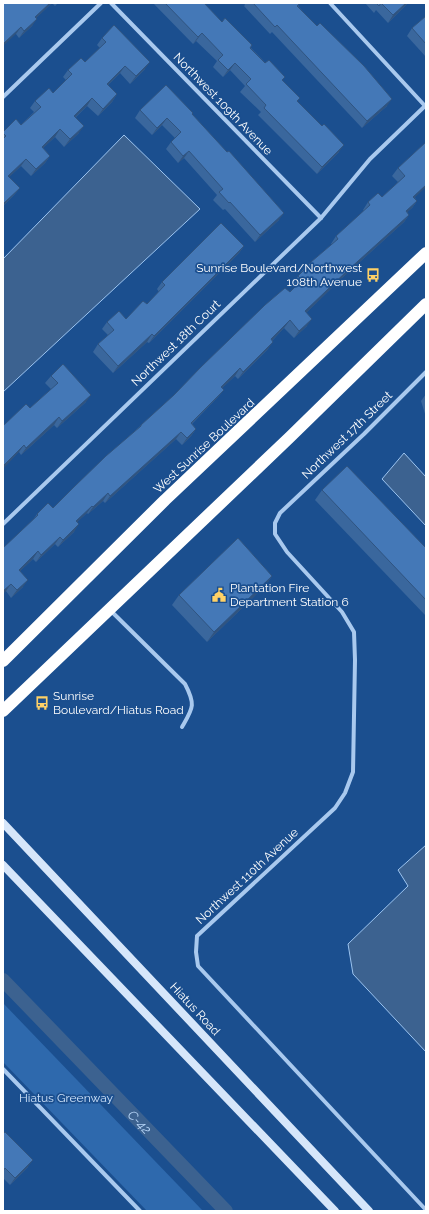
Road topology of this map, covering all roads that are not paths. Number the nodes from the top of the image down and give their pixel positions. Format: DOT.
graph roads {
  1 [pos="100,3"];
  2 [pos="111,3"];
  3 [pos="330,3"];
  4 [pos="3,97"];
  5 [pos="426,106"];
  6 [pos="321,218"];
  7 [pos="426,253"];
  8 [pos="426,304"];
  9 [pos="426,372"];
  10 [pos="280,512"];
  11 [pos="3,524"];
  12 [pos="110,609"];
  13 [pos="3,661"];
  14 [pos="3,711"];
  15 [pos="182,727"];
  16 [pos="3,823"];
  17 [pos="3,865"];
  18 [pos="3,1069"];
  19 [pos="426,1210"];
  20 [pos="140,1211"];
  21 [pos="335,1211"];
  22 [pos="369,1211"];
  1 -- 4 [label="street"];
  2 -- 6 [label="street, Northwest 109th Avenue"];
  3 -- 5 [label="street"];
  5 -- 6 [label="street, Northwest 18th Court"];
  6 -- 11 [label="street, Northwest 18th Court"];
  7 -- 13 [label="highway, West Sunrise Boulevard"];
  8 -- 12 [label="highway"];
  9 -- 10 [label="street, Northwest 17th Street"];
  10 -- 19 [label="street, Northwest 110th Avenue"];
  12 -- 14 [label="highway"];
  12 -- 15 [label="street"];
  16 -- 22 [label="main road, Hiatus Road"];
  17 -- 21 [label="main road"];
  18 -- 20 [label="street"];
}
